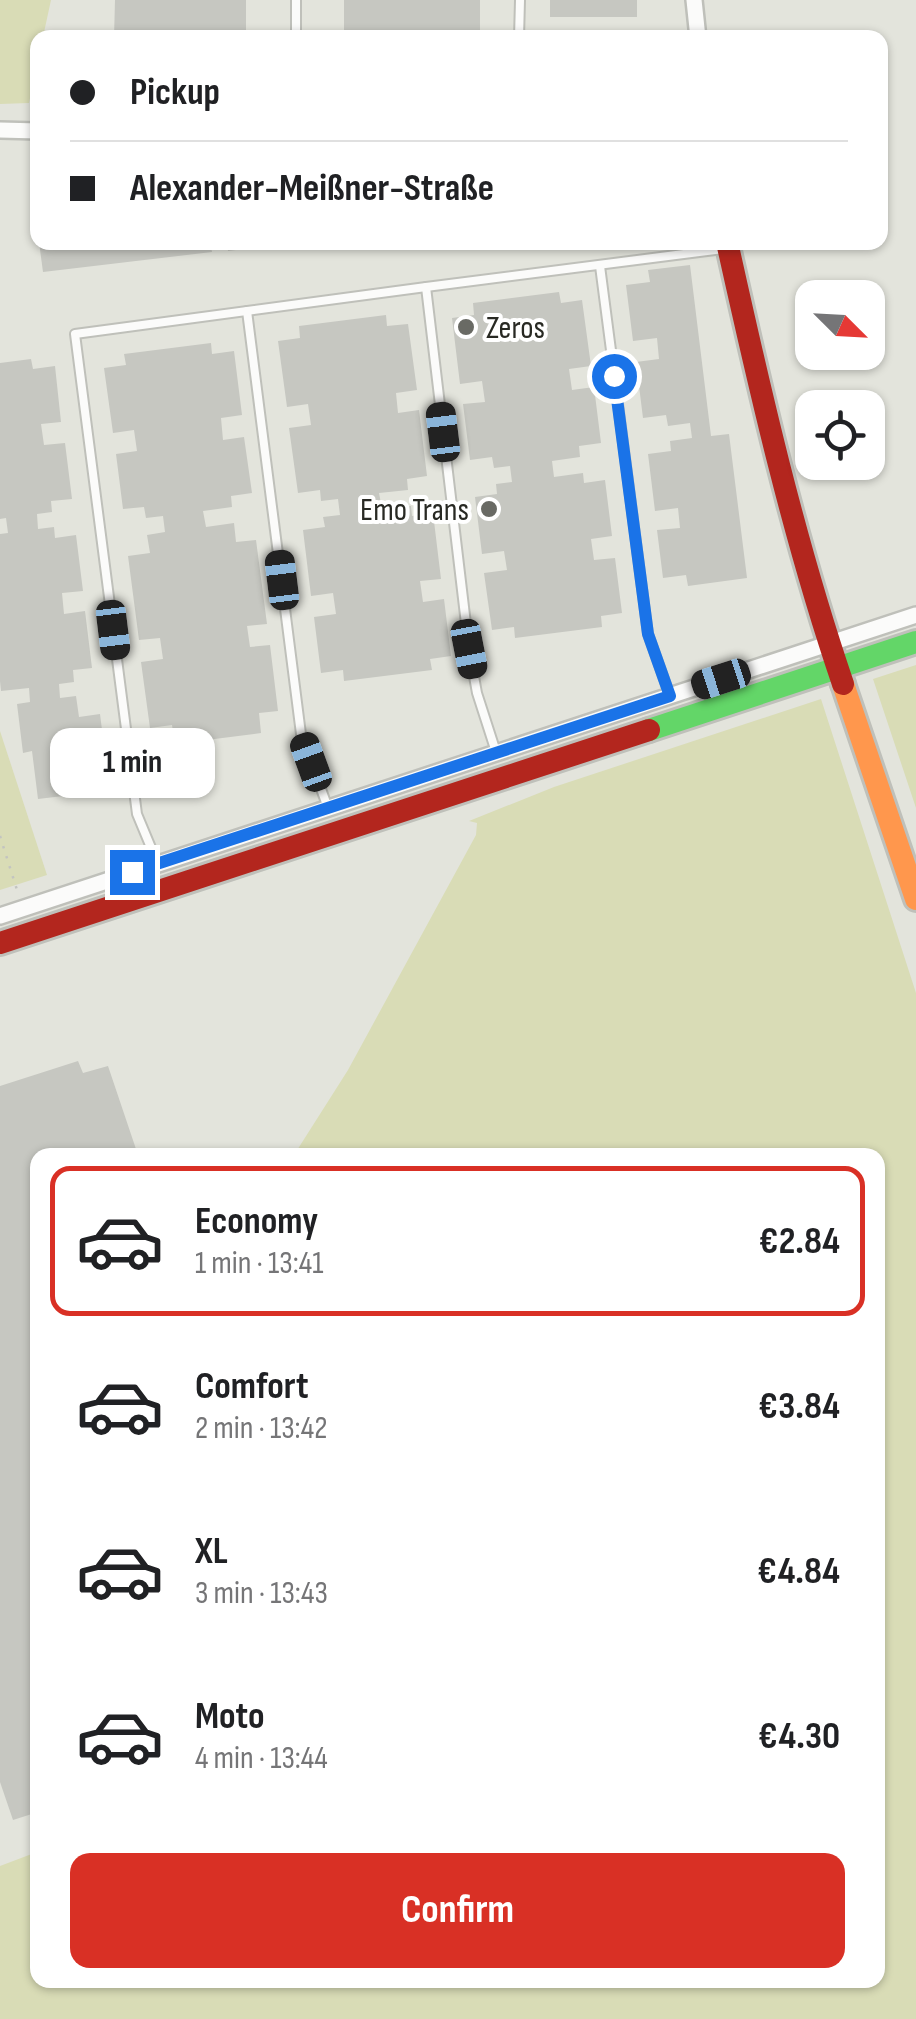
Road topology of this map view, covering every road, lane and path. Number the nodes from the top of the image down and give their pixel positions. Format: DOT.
graph roads {
  1 [pos="296,0"];
  2 [pos="520,0"];
  3 [pos="694,0"];
  4 [pos="296,30"];
  5 [pos="520,30"];
  6 [pos="697,30"];
  7 [pos="0,130"];
  8 [pos="30,131"];
  9 [pos="697,250"];
  10 [pos="728,250"];
  11 [pos="600,266"];
  12 [pos="426,288"];
  13 [pos="247,311"];
  14 [pos="916,615"];
  15 [pos="916,642"];
  16 [pos="829,644"];
  17 [pos="837,669"];
  18 [pos="678,693"];
  19 [pos="693,716"];
  20 [pos="497,753"];
  21 [pos="328,808"];
  22 [pos="271,827"];
  23 [pos="0,836"];
  24 [pos="279,850"];
  25 [pos="158,864"];
  26 [pos="17,890"];
  27 [pos="916,898"];
  28 [pos="0,916"];
  29 [pos="0,942"];
  1 -- 4 [label="lane"];
  2 -- 5 [label="lane"];
  3 -- 6 [label="street"];
  7 -- 8 [label="street"];
  9 -- 11 [label="lane"];
  10 -- 16 [label="street"];
  11 -- 12 [label="lane"];
  11 -- 18 [label="lane"];
  12 -- 13 [label="lane"];
  12 -- 20 [label="lane"];
  13 -- 21 [label="lane"];
  13 -- 25 [label="lane"];
  14 -- 16 [label="street"];
  15 -- 17 [label="street"];
  16 -- 17 [label="street"];
  16 -- 18 [label="street"];
  17 -- 19 [label="street"];
  17 -- 27 [label="street"];
  18 -- 19 [label="lane"];
  18 -- 20 [label="street"];
  19 -- 24 [label="street"];
  20 -- 21 [label="street"];
  21 -- 22 [label="street"];
  22 -- 24 [label="lane"];
  22 -- 25 [label="street"];
  23 -- 26 [label="path"];
  24 -- 29 [label="street"];
  25 -- 28 [label="street"];
}
